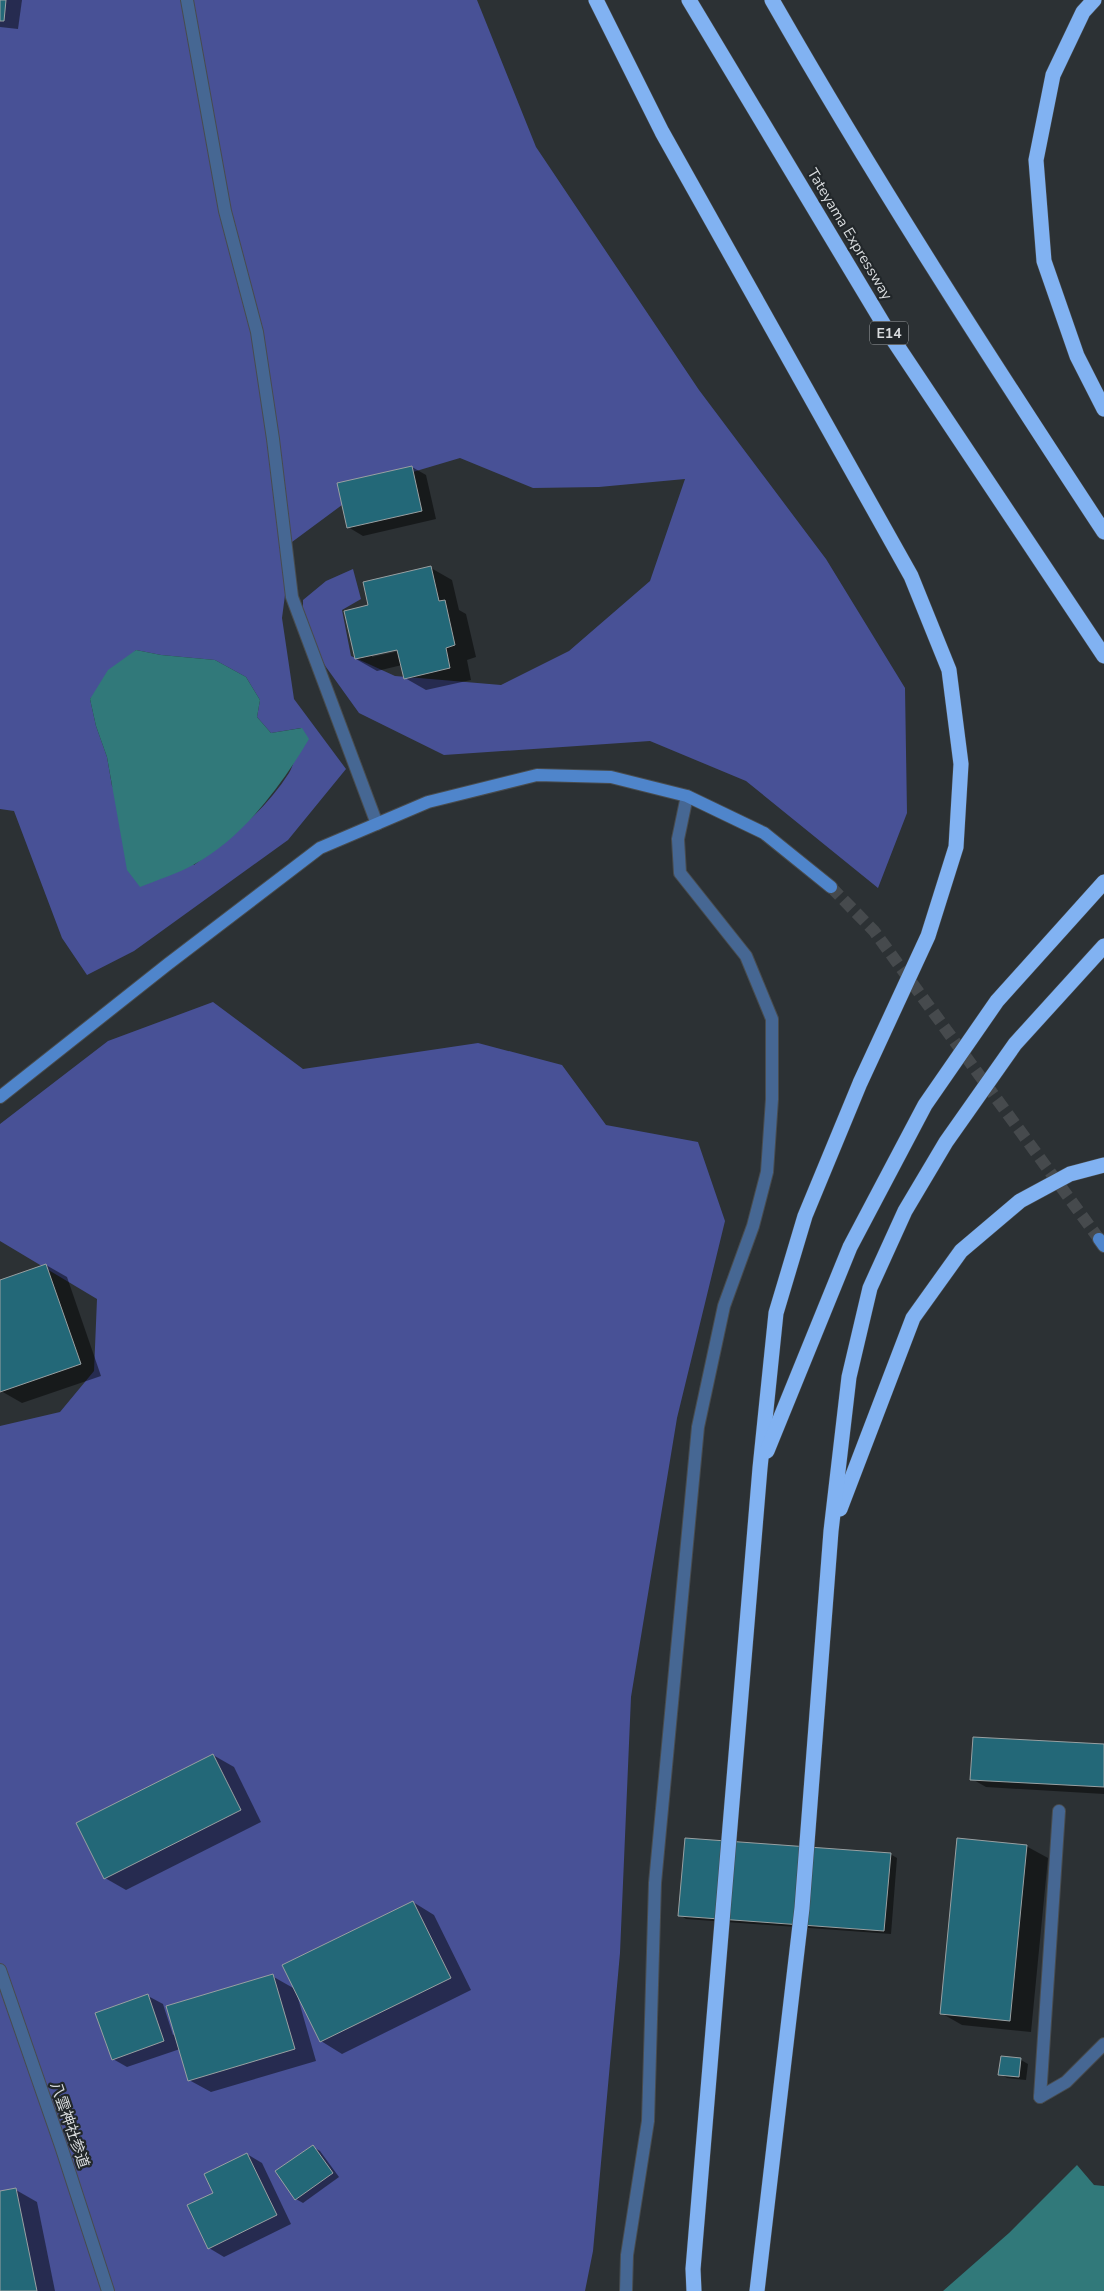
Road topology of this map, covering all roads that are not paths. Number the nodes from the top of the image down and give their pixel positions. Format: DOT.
graph roads {
  1 [pos="187,0"];
  2 [pos="596,0"];
  3 [pos="689,0"];
  4 [pos="772,0"];
  5 [pos="1094,0"];
  6 [pos="1104,409"];
  7 [pos="1104,532"];
  8 [pos="1104,656"];
  9 [pos="686,796"];
  10 [pos="377,824"];
  11 [pos="1104,882"];
  12 [pos="831,887"];
  13 [pos="1104,946"];
  14 [pos="0,1097"];
  15 [pos="1104,1165"];
  16 [pos="760,1468"];
  17 [pos="831,1532"];
  18 [pos="1059,1811"];
  19 [pos="0,1970"];
  20 [pos="1104,2044"];
  21 [pos="108,2291"];
  22 [pos="626,2291"];
  23 [pos="694,2291"];
  24 [pos="757,2291"];
  1 -- 10 [label="street"];
  2 -- 16 [label="highway"];
  3 -- 8 [label="highway, Tateyama Expressway / E14"];
  4 -- 7 [label="highway"];
  5 -- 6 [label="highway"];
  9 -- 10 [label="street"];
  9 -- 12 [label="street"];
  9 -- 22 [label="street"];
  10 -- 14 [label="street"];
  11 -- 16 [label="highway"];
  13 -- 17 [label="highway"];
  15 -- 17 [label="highway"];
  16 -- 23 [label="highway"];
  17 -- 24 [label="highway"];
  18 -- 20 [label="street"];
  19 -- 21 [label="street, 八雲神社参道"];
}
